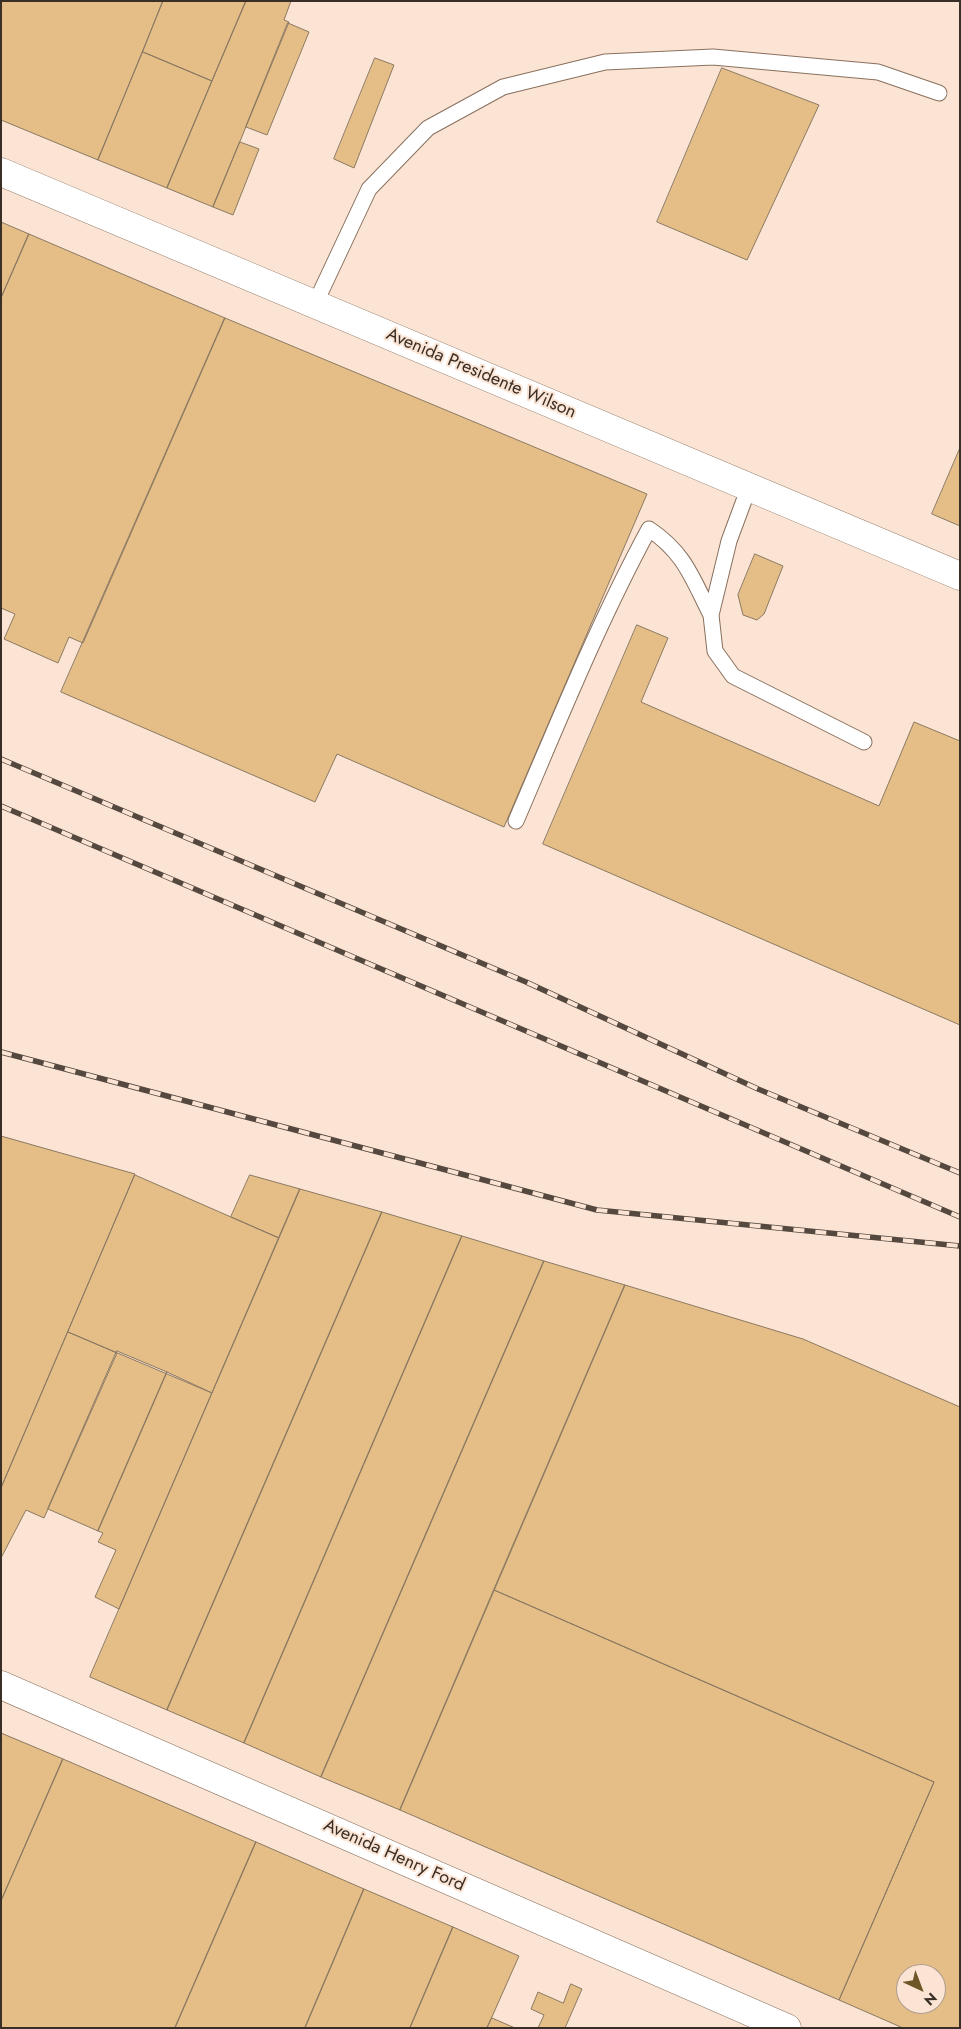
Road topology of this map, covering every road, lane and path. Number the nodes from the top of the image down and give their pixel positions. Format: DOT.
graph roads {
  1 [pos="939,92"];
  2 [pos="1,172"];
  3 [pos="315,304"];
  4 [pos="749,488"];
  5 [pos="960,576"];
  6 [pos="711,615"];
  7 [pos="864,742"];
  8 [pos="516,822"];
  9 [pos="1,1685"];
  10 [pos="787,2028"];
  1 -- 3 [label="lane"];
  2 -- 3 [label="main road, Avenida Presidente Wilson"];
  3 -- 4 [label="main road, Avenida Presidente Wilson"];
  4 -- 5 [label="main road, Avenida Presidente Wilson"];
  4 -- 6 [label="lane"];
  6 -- 7 [label="lane"];
  6 -- 8 [label="lane"];
  9 -- 10 [label="main road, Avenida Henry Ford"];
}
